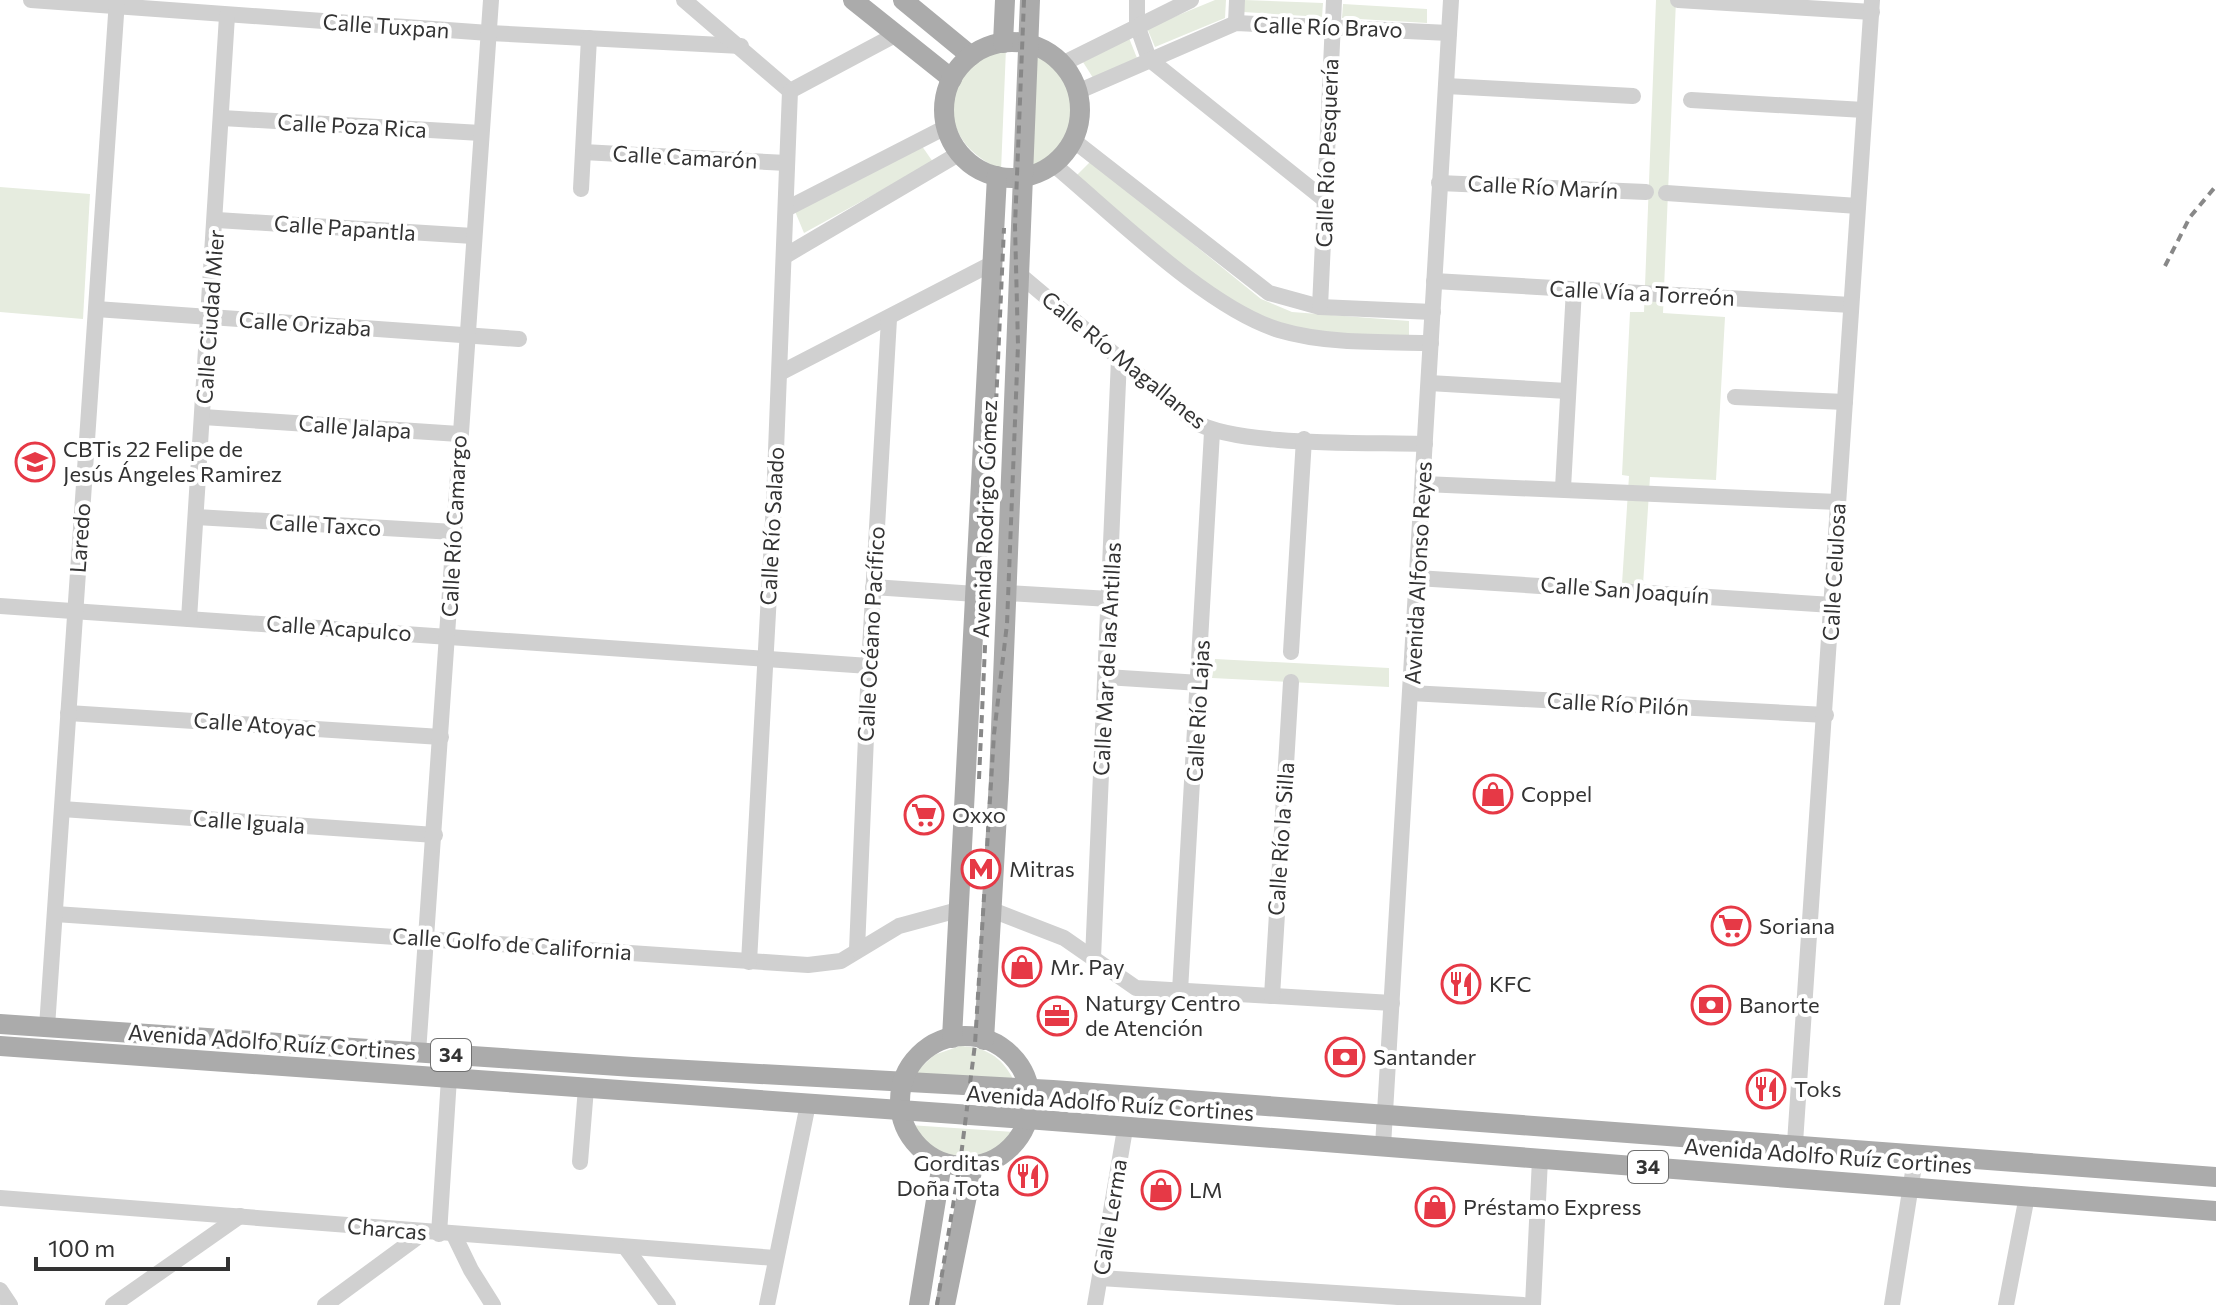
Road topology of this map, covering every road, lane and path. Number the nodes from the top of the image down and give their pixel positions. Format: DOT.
graph roads {
  1 [pos="31,0"];
  2 [pos="491,0"];
  3 [pos="684,0"];
  4 [pos="853,0"];
  5 [pos="903,0"];
  6 [pos="1005,0"];
  7 [pos="1030,0"];
  8 [pos="1137,0"];
  9 [pos="1191,0"];
  10 [pos="1237,0"];
  11 [pos="1334,0"];
  12 [pos="1451,0"];
  13 [pos="1678,0"];
  14 [pos="117,3"];
  15 [pos="1872,6"];
  16 [pos="227,16"];
  17 [pos="1236,23"];
  18 [pos="1137,25"];
  19 [pos="1332,26"];
  20 [pos="489,33"];
  21 [pos="1449,33"];
  22 [pos="895,35"];
  23 [pos="589,38"];
  24 [pos="1003,43"];
  25 [pos="1028,44"];
  26 [pos="741,46"];
  27 [pos="971,56"];
  28 [pos="1149,59"];
  29 [pos="1062,64"];
  30 [pos="952,79"];
  31 [pos="1446,86"];
  32 [pos="790,91"];
  33 [pos="1077,92"];
  34 [pos="1633,96"];
  35 [pos="1691,100"];
  36 [pos="1864,110"];
  37 [pos="222,118"];
  38 [pos="946,127"];
  39 [pos="481,133"];
  40 [pos="1073,140"];
  41 [pos="583,152"];
  42 [pos="960,153"];
  43 [pos="787,163"];
  44 [pos="1053,164"];
  45 [pos="997,176"];
  46 [pos="1023,176"];
  47 [pos="1439,183"];
  48 [pos="581,189"];
  49 [pos="1646,192"];
  50 [pos="1666,193"];
  51 [pos="1325,200"];
  52 [pos="1858,206"];
  53 [pos="786,209"];
  54 [pos="217,220"];
  55 [pos="473,236"];
  56 [pos="785,256"];
  57 [pos="991,264"];
  58 [pos="1019,274"];
  59 [pos="1434,281"];
  60 [pos="1574,289"];
  61 [pos="1851,305"];
  62 [pos="1320,307"];
  63 [pos="96,309"];
  64 [pos="1433,312"];
  65 [pos="209,317"];
  66 [pos="889,319"];
  67 [pos="466,334"];
  68 [pos="519,339"];
  69 [pos="1431,343"];
  70 [pos="1119,359"];
  71 [pos="780,373"];
  72 [pos="1429,383"];
  73 [pos="1567,391"];
  74 [pos="1735,397"];
  75 [pos="1845,402"];
  76 [pos="203,417"];
  77 [pos="1212,432"];
  78 [pos="459,434"];
  79 [pos="1304,439"];
  80 [pos="1425,444"];
  81 [pos="1424,484"];
  82 [pos="1563,488"];
  83 [pos="1838,502"];
  84 [pos="196,517"];
  85 [pos="454,532"];
  86 [pos="1417,578"];
  87 [pos="873,587"];
  88 [pos="1006,593"];
  89 [pos="976,594"];
  90 [pos="1110,599"];
  91 [pos="1832,605"];
  92 [pos="0,606"];
  93 [pos="75,612"];
  94 [pos="189,619"];
  95 [pos="447,636"];
  96 [pos="1291,652"];
  97 [pos="765,660"];
  98 [pos="869,666"];
  99 [pos="1106,677"];
  100 [pos="1291,682"];
  101 [pos="1200,683"];
  102 [pos="1410,693"];
  103 [pos="68,713"];
  104 [pos="1826,715"];
  105 [pos="441,737"];
  106 [pos="62,809"];
  107 [pos="435,835"];
  108 [pos="958,910"];
  109 [pos="992,910"];
  110 [pos="55,914"];
  111 [pos="428,940"];
  112 [pos="857,950"];
  113 [pos="1093,958"];
  114 [pos="749,962"];
  115 [pos="1180,991"];
  116 [pos="1272,996"];
  117 [pos="1392,1003"];
  118 [pos="0,1024"];
  119 [pos="47,1027"];
  120 [pos="952,1038"];
  121 [pos="984,1040"];
  122 [pos="0,1046"];
  123 [pos="418,1053"];
  124 [pos="449,1078"];
  125 [pos="868,1080"];
  126 [pos="903,1081"];
  127 [pos="586,1088"];
  128 [pos="1029,1089"];
  129 [pos="808,1104"];
  130 [pos="864,1108"];
  131 [pos="899,1110"];
  132 [pos="1384,1114"];
  133 [pos="1027,1119"];
  134 [pos="1125,1129"];
  135 [pos="1795,1143"];
  136 [pos="1383,1146"];
  137 [pos="1916,1153"];
  138 [pos="1540,1159"];
  139 [pos="580,1162"];
  140 [pos="942,1163"];
  141 [pos="973,1166"];
  142 [pos="2216,1177"];
  143 [pos="1913,1187"];
  144 [pos="2027,1196"];
  145 [pos="0,1198"];
  146 [pos="2216,1211"];
  147 [pos="240,1216"];
  148 [pos="439,1234"];
  149 [pos="626,1248"];
  150 [pos="775,1258"];
  151 [pos="1100,1278"];
  152 [pos="0,1290"];
  153 [pos="10,1305"];
  154 [pos="113,1305"];
  155 [pos="325,1305"];
  156 [pos="493,1305"];
  157 [pos="668,1305"];
  158 [pos="767,1305"];
  159 [pos="919,1305"];
  160 [pos="945,1305"];
  161 [pos="1095,1305"];
  162 [pos="1523,1305"];
  163 [pos="1533,1305"];
  164 [pos="1892,1305"];
  165 [pos="2006,1305"];
  1 -- 14 [label="street, Calle Tuxpan"];
  2 -- 20 [label="street, Calle Río Camargo"];
  3 -- 26 [label="street"];
  4 -- 22 [label="main road"];
  5 -- 27 [label="main road"];
  6 -- 24 [label="main road"];
  7 -- 25 [label="main road, Avenida Rodrigo Gómez"];
  8 -- 18 [label="street"];
  9 -- 18 [label="street"];
  10 -- 17 [label="street"];
  11 -- 19 [label="street, Calle Río Pesquería"];
  12 -- 21 [label="street, Avenida Alfonso Reyes"];
  13 -- 15 [label="street"];
  14 -- 16 [label="street, Calle Tuxpan"];
  14 -- 63 [label="street, Laredo"];
  15 -- 36 [label="street, Calle Celulosa"];
  16 -- 20 [label="street, Calle Tuxpan"];
  16 -- 37 [label="street, Calle Ciudad Mier"];
  17 -- 19 [label="street, Calle Río Bravo"];
  17 -- 28 [label="street, Calle Río Bravo"];
  18 -- 28 [label="street"];
  18 -- 29 [label="street"];
  19 -- 21 [label="street, Calle Río Bravo"];
  19 -- 51 [label="street, Calle Río Pesquería"];
  20 -- 23 [label="street, Calle Tuxpan"];
  20 -- 39 [label="street, Calle Río Camargo"];
  21 -- 31 [label="street, Avenida Alfonso Reyes"];
  22 -- 30 [label="main road"];
  22 -- 32 [label="street"];
  23 -- 26 [label="street, Calle Tuxpan"];
  23 -- 41 [label="street"];
  24 -- 25 [label="main road"];
  24 -- 27 [label="main road"];
  25 -- 29 [label="main road"];
  25 -- 46 [label="main road, Avenida Rodrigo Gómez"];
  26 -- 32 [label="street"];
  27 -- 30 [label="main road"];
  28 -- 33 [label="street, Calle Río Bravo"];
  28 -- 51 [label="street"];
  29 -- 33 [label="main road"];
  30 -- 38 [label="main road"];
  31 -- 34 [label="street"];
  31 -- 47 [label="street, Avenida Alfonso Reyes"];
  32 -- 43 [label="street, Calle Río Salado"];
  33 -- 40 [label="main road"];
  35 -- 36 [label="street"];
  36 -- 52 [label="street, Calle Celulosa"];
  37 -- 39 [label="street, Calle Poza Rica"];
  37 -- 54 [label="street, Calle Ciudad Mier"];
  38 -- 42 [label="main road"];
  38 -- 53 [label="street"];
  39 -- 55 [label="street, Calle Río Camargo"];
  40 -- 44 [label="main road"];
  40 -- 62 [label="street"];
  41 -- 43 [label="street, Calle Camarón"];
  41 -- 48 [label="street"];
  42 -- 45 [label="main road"];
  42 -- 56 [label="street"];
  43 -- 53 [label="street, Calle Río Salado"];
  44 -- 46 [label="main road"];
  44 -- 69 [label="street"];
  45 -- 46 [label="main road"];
  45 -- 57 [label="main road, Avenida Rodrigo Gómez"];
  46 -- 58 [label="main road, Avenida Rodrigo Gómez"];
  47 -- 49 [label="street, Calle Río Marín"];
  47 -- 59 [label="street, Avenida Alfonso Reyes"];
  50 -- 52 [label="street"];
  51 -- 62 [label="street, Calle Río Pesquería"];
  52 -- 61 [label="street, Calle Celulosa"];
  53 -- 56 [label="street, Calle Río Salado"];
  54 -- 55 [label="street, Calle Papantla"];
  54 -- 65 [label="street, Calle Ciudad Mier"];
  55 -- 67 [label="street, Calle Río Camargo"];
  56 -- 71 [label="street, Calle Río Salado"];
  57 -- 66 [label="street"];
  57 -- 89 [label="main road, Avenida Rodrigo Gómez"];
  58 -- 70 [label="street, Calle Río Magallanes"];
  58 -- 88 [label="main road, Avenida Rodrigo Gómez"];
  59 -- 60 [label="street, Calle Vía a Torreón"];
  59 -- 64 [label="street, Avenida Alfonso Reyes"];
  60 -- 61 [label="street, Calle Vía a Torreón"];
  60 -- 73 [label="street"];
  61 -- 75 [label="street, Calle Celulosa"];
  62 -- 64 [label="street"];
  63 -- 65 [label="street, Calle Orizaba"];
  63 -- 93 [label="street, Laredo"];
  64 -- 69 [label="street, Avenida Alfonso Reyes"];
  65 -- 67 [label="street, Calle Orizaba"];
  65 -- 76 [label="street, Calle Ciudad Mier"];
  66 -- 71 [label="street"];
  66 -- 87 [label="street, Calle Océano Pacífico"];
  67 -- 68 [label="street, Calle Orizaba"];
  67 -- 78 [label="street, Calle Río Camargo"];
  69 -- 72 [label="street, Avenida Alfonso Reyes"];
  70 -- 77 [label="street, Calle Río Magallanes"];
  70 -- 90 [label="street, Calle Mar de las Antillas"];
  71 -- 97 [label="street, Calle Río Salado"];
  72 -- 73 [label="street"];
  72 -- 80 [label="street, Avenida Alfonso Reyes"];
  73 -- 82 [label="street"];
  74 -- 75 [label="street"];
  75 -- 83 [label="street, Calle Celulosa"];
  76 -- 78 [label="street, Calle Jalapa"];
  76 -- 84 [label="street, Calle Ciudad Mier"];
  77 -- 79 [label="street, Calle Río Magallanes"];
  77 -- 101 [label="street, Calle Río Lajas"];
  78 -- 85 [label="street, Calle Río Camargo"];
  79 -- 80 [label="street, Calle Río Magallanes"];
  79 -- 96 [label="street"];
  80 -- 81 [label="street, Avenida Alfonso Reyes"];
  81 -- 82 [label="street"];
  81 -- 86 [label="street, Avenida Alfonso Reyes"];
  82 -- 83 [label="street"];
  83 -- 91 [label="street, Calle Celulosa"];
  84 -- 85 [label="street, Calle Taxco"];
  84 -- 94 [label="street, Calle Ciudad Mier"];
  85 -- 95 [label="street, Calle Río Camargo"];
  86 -- 91 [label="street, Calle San Joaquín"];
  86 -- 102 [label="street, Avenida Alfonso Reyes"];
  87 -- 89 [label="street"];
  87 -- 98 [label="street, Calle Océano Pacífico"];
  88 -- 90 [label="street"];
  88 -- 109 [label="main road, Avenida Rodrigo Gómez"];
  89 -- 108 [label="main road, Avenida Rodrigo Gómez"];
  90 -- 99 [label="street, Calle Mar de las Antillas"];
  91 -- 104 [label="street, Calle Celulosa"];
  92 -- 93 [label="street, Calle Acapulco"];
  93 -- 94 [label="street, Calle Acapulco"];
  93 -- 103 [label="street, Laredo"];
  94 -- 95 [label="street, Calle Acapulco"];
  95 -- 97 [label="street, Calle Acapulco"];
  95 -- 105 [label="street, Calle Río Camargo"];
  97 -- 98 [label="street, Calle Acapulco"];
  97 -- 114 [label="street, Calle Río Salado"];
  98 -- 112 [label="street, Calle Océano Pacífico"];
  99 -- 101 [label="street"];
  99 -- 113 [label="street, Calle Mar de las Antillas"];
  100 -- 116 [label="street, Calle Río la Silla"];
  101 -- 115 [label="street, Calle Río Lajas"];
  102 -- 104 [label="street, Calle Río Pilón"];
  102 -- 117 [label="street, Avenida Alfonso Reyes"];
  103 -- 105 [label="street, Calle Atoyac"];
  103 -- 106 [label="street, Laredo"];
  104 -- 135 [label="street, Calle Celulosa"];
  105 -- 107 [label="street, Calle Río Camargo"];
  106 -- 107 [label="street, Calle Iguala"];
  106 -- 110 [label="street, Laredo"];
  107 -- 111 [label="street, Calle Río Camargo"];
  108 -- 112 [label="street, Calle Golfo de California"];
  108 -- 120 [label="main road, Avenida Rodrigo Gómez"];
  109 -- 113 [label="street"];
  109 -- 121 [label="main road, Avenida Rodrigo Gómez"];
  110 -- 111 [label="street, Calle Golfo de California"];
  110 -- 119 [label="street, Laredo"];
  111 -- 114 [label="street, Calle Golfo de California"];
  111 -- 123 [label="street, Calle Río Camargo"];
  112 -- 114 [label="street, Calle Golfo de California"];
  113 -- 115 [label="street"];
  115 -- 116 [label="street"];
  116 -- 117 [label="street"];
  117 -- 132 [label="street, Avenida Alfonso Reyes"];
  118 -- 119 [label="main road, Avenida Adolfo Ruíz Cortines / 34"];
  119 -- 123 [label="main road, Avenida Adolfo Ruíz Cortines / 34"];
  120 -- 121 [label="main road"];
  120 -- 126 [label="main road"];
  121 -- 128 [label="main road"];
  122 -- 124 [label="main road, Avenida Adolfo Ruíz Cortines / 34"];
  123 -- 125 [label="main road, Avenida Adolfo Ruíz Cortines / 34"];
  124 -- 127 [label="main road, Avenida Adolfo Ruíz Cortines / 34"];
  124 -- 148 [label="street"];
  125 -- 126 [label="main road, Avenida Adolfo Ruíz Cortines / 34"];
  125 -- 130 [label="main road"];
  126 -- 128 [label="main road, Avenida Adolfo Ruíz Cortines / 34"];
  126 -- 131 [label="main road"];
  127 -- 129 [label="main road, Avenida Adolfo Ruíz Cortines / 34"];
  127 -- 139 [label="street"];
  128 -- 132 [label="main road, Avenida Adolfo Ruíz Cortines / 34"];
  128 -- 133 [label="main road"];
  129 -- 130 [label="main road, Avenida Adolfo Ruíz Cortines / 34"];
  129 -- 150 [label="street"];
  130 -- 131 [label="main road, Avenida Adolfo Ruíz Cortines / 34"];
  131 -- 133 [label="main road, Avenida Adolfo Ruíz Cortines / 34"];
  131 -- 140 [label="main road"];
  132 -- 135 [label="main road, Avenida Adolfo Ruíz Cortines / 34"];
  132 -- 136 [label="street, Avenida Alfonso Reyes"];
  133 -- 134 [label="main road, Avenida Adolfo Ruíz Cortines / 34"];
  133 -- 141 [label="main road"];
  134 -- 136 [label="main road, Avenida Adolfo Ruíz Cortines / 34"];
  134 -- 151 [label="street, Calle Lerma"];
  135 -- 137 [label="main road, Avenida Adolfo Ruíz Cortines / 34"];
  136 -- 138 [label="main road, Avenida Adolfo Ruíz Cortines / 34"];
  137 -- 142 [label="main road, Avenida Adolfo Ruíz Cortines / 34"];
  137 -- 143 [label="street"];
  138 -- 143 [label="main road, Avenida Adolfo Ruíz Cortines / 34"];
  138 -- 163 [label="street"];
  140 -- 141 [label="main road"];
  140 -- 159 [label="main road"];
  141 -- 160 [label="main road"];
  143 -- 144 [label="main road, Avenida Adolfo Ruíz Cortines / 34"];
  143 -- 164 [label="street"];
  144 -- 146 [label="main road, Avenida Adolfo Ruíz Cortines / 34"];
  144 -- 165 [label="street"];
  145 -- 147 [label="street, Charcas"];
  147 -- 148 [label="street, Charcas"];
  147 -- 154 [label="street"];
  148 -- 149 [label="street, Charcas"];
  148 -- 155 [label="street"];
  148 -- 156 [label="street"];
  149 -- 150 [label="street, Charcas"];
  149 -- 157 [label="street"];
  150 -- 158 [label="street"];
  151 -- 161 [label="street, Calle Lerma"];
  151 -- 162 [label="street"];
  152 -- 153 [label="street"];
}
